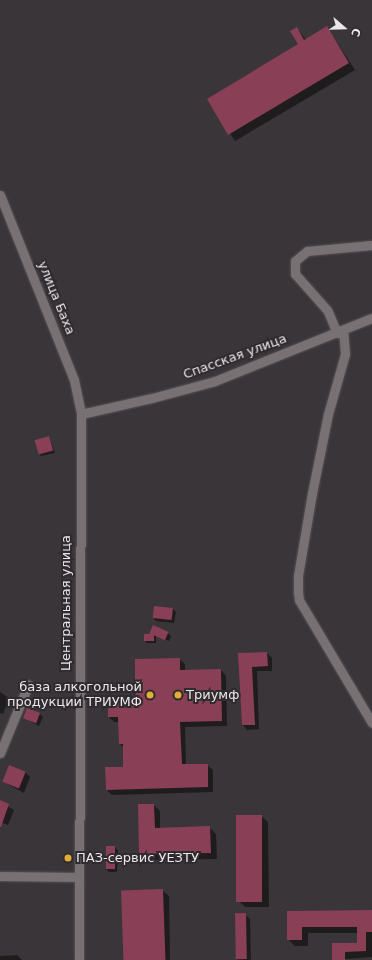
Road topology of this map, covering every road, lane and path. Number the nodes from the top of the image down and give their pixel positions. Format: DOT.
graph roads {
  1 [pos="0,195"];
  2 [pos="372,245"];
  3 [pos="372,318"];
  4 [pos="340,332"];
  5 [pos="80,414"];
  6 [pos="28,685"];
  7 [pos="372,723"];
  8 [pos="0,753"];
  9 [pos="0,876"];
  10 [pos="78,877"];
  11 [pos="79,960"];
  1 -- 5 [label="street, улица Баха"];
  2 -- 4 [label="street"];
  3 -- 4 [label="street, Спасская улица"];
  4 -- 5 [label="street, Спасская улица"];
  4 -- 7 [label="street"];
  5 -- 10 [label="street, Центральная улица"];
  6 -- 8 [label="street"];
  9 -- 10 [label="street"];
  10 -- 11 [label="street, Центральная улица"];
}
